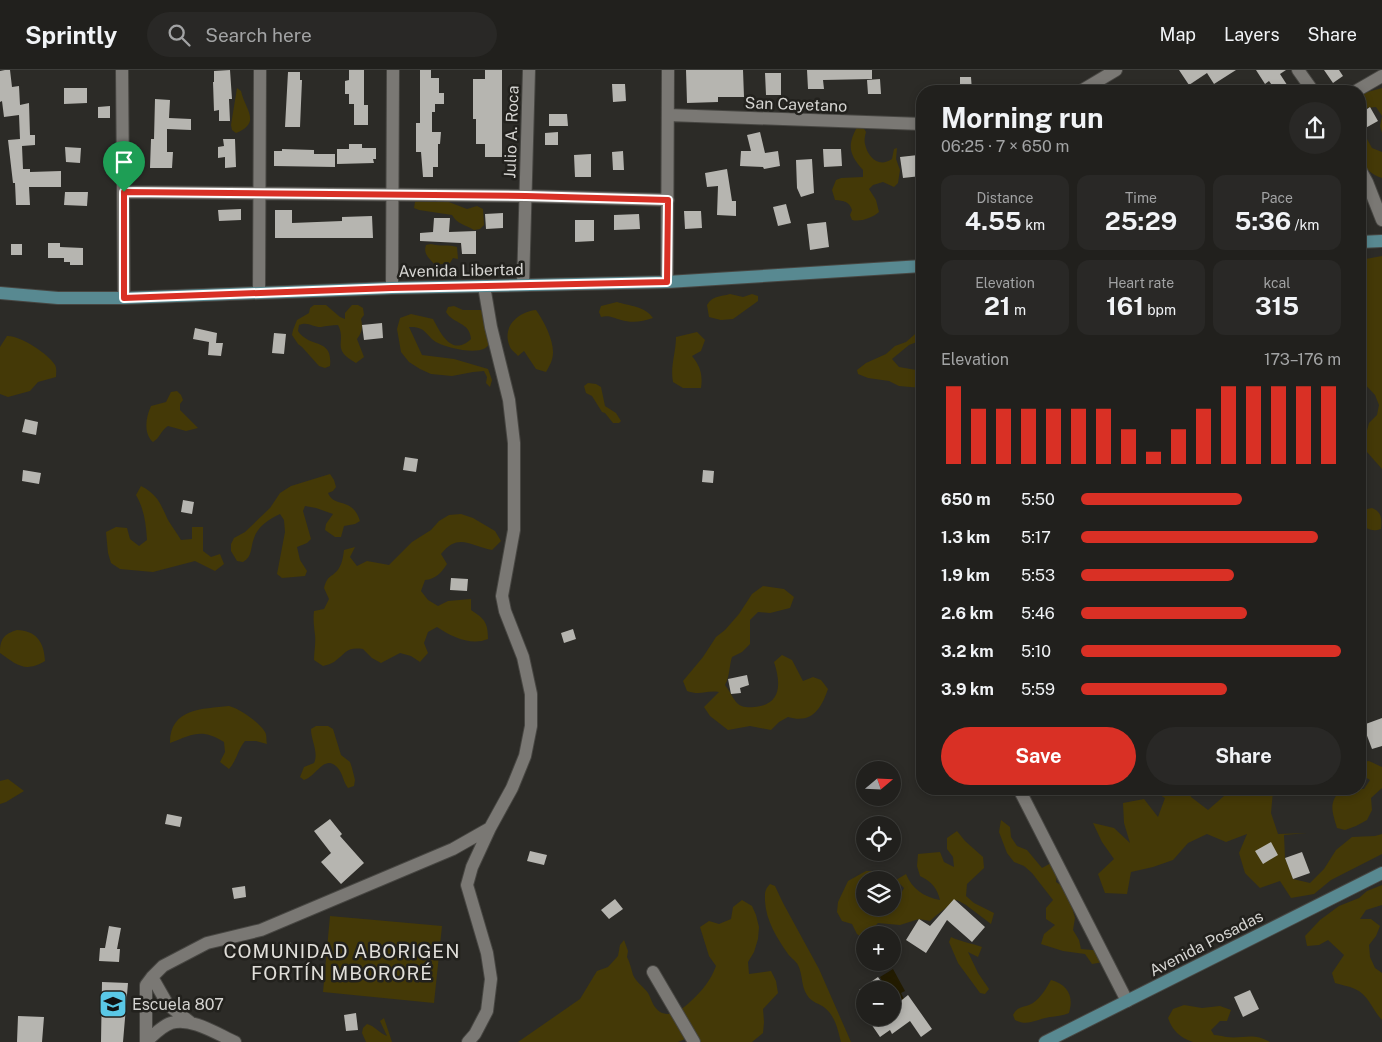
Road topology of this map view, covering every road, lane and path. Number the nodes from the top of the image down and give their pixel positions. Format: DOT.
graph roads {
  1 [pos="122,70"];
  2 [pos="260,70"];
  3 [pos="394,70"];
  4 [pos="529,70"];
  5 [pos="668,70"];
  6 [pos="1116,70"];
  7 [pos="1298,70"];
  8 [pos="1382,76"];
  9 [pos="1091,85"];
  10 [pos="1309,85"];
  11 [pos="1366,85"];
  12 [pos="668,115"];
  13 [pos="916,124"];
  14 [pos="1366,180"];
  15 [pos="124,192"];
  16 [pos="258,193"];
  17 [pos="393,195"];
  18 [pos="526,196"];
  19 [pos="668,200"];
  20 [pos="1382,220"];
  21 [pos="1382,241"];
  22 [pos="1366,242"];
  23 [pos="916,266"];
  24 [pos="667,282"];
  25 [pos="523,285"];
  26 [pos="484,286"];
  27 [pos="392,288"];
  28 [pos="259,293"];
  29 [pos="0,294"];
  30 [pos="124,298"];
  31 [pos="1023,795"];
  32 [pos="490,828"];
  33 [pos="1382,873"];
  34 [pos="653,972"];
  35 [pos="152,977"];
  36 [pos="1127,1001"];
  37 [pos="190,1022"];
  38 [pos="146,1042"];
  39 [pos="235,1042"];
  40 [pos="468,1042"];
  41 [pos="694,1042"];
  42 [pos="1045,1042"];
  1 -- 15 [label="street"];
  2 -- 16 [label="street"];
  3 -- 17 [label="street"];
  4 -- 18 [label="street, Julio A. Roca"];
  5 -- 12 [label="street"];
  6 -- 9 [label="street"];
  7 -- 10 [label="street"];
  8 -- 11 [label="street"];
  12 -- 13 [label="street, San Cayetano"];
  12 -- 19 [label="street"];
  14 -- 20 [label="street"];
  15 -- 16 [label="street"];
  15 -- 30 [label="street"];
  16 -- 17 [label="street"];
  16 -- 28 [label="street"];
  17 -- 18 [label="street"];
  17 -- 27 [label="street"];
  18 -- 19 [label="street"];
  18 -- 25 [label="street, Julio A. Roca"];
  19 -- 24 [label="street"];
  21 -- 22 [label="main road"];
  23 -- 24 [label="main road, Avenida Libertad"];
  24 -- 25 [label="main road, Avenida Libertad"];
  25 -- 26 [label="main road, Avenida Libertad"];
  26 -- 27 [label="main road, Avenida Libertad"];
  26 -- 32 [label="street"];
  27 -- 28 [label="main road, Avenida Libertad"];
  28 -- 30 [label="main road, Avenida Libertad"];
  29 -- 30 [label="main road, Avenida Libertad"];
  31 -- 36 [label="street"];
  32 -- 35 [label="street"];
  32 -- 40 [label="street"];
  33 -- 36 [label="main road, Avenida Posadas"];
  34 -- 41 [label="street"];
  35 -- 37 [label="street"];
  35 -- 38 [label="street"];
  36 -- 42 [label="main road, Avenida Posadas"];
  37 -- 38 [label="street"];
  37 -- 39 [label="street"];
}
